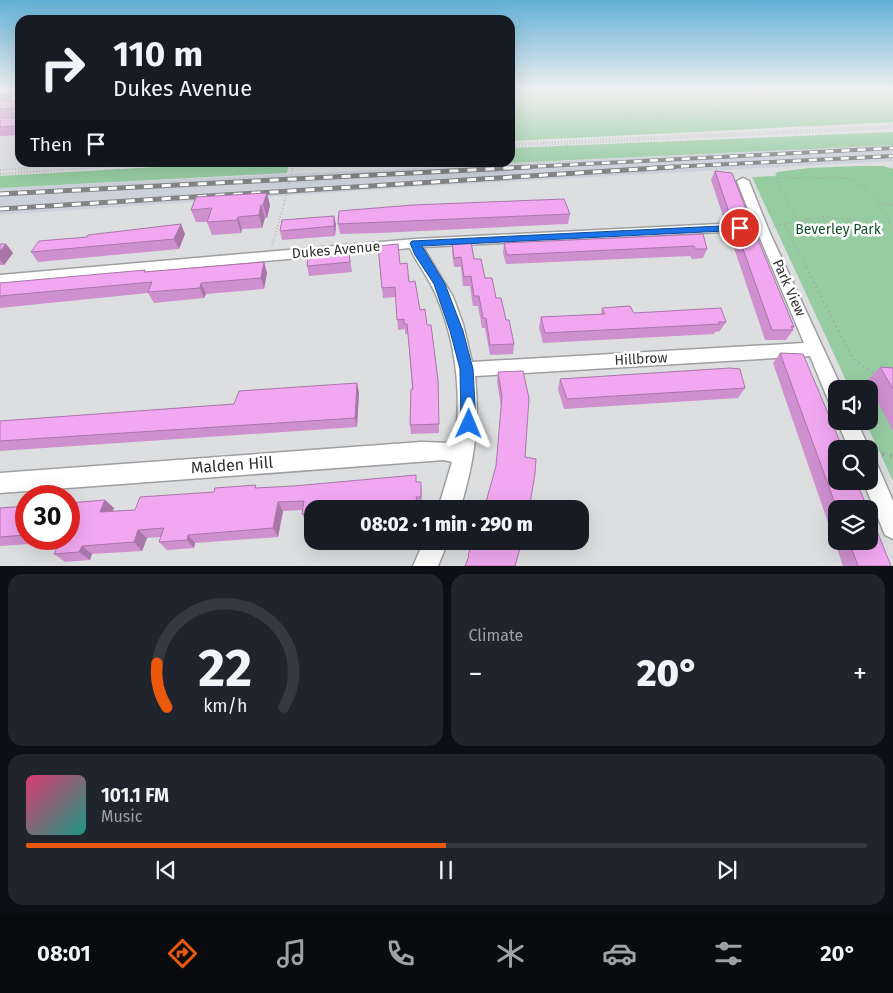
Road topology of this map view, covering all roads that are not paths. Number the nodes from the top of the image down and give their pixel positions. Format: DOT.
graph roads {
  1 [pos="743,181"];
  2 [pos="763,232"];
  3 [pos="416,243"];
  4 [pos="0,280"];
  5 [pos="816,349"];
  6 [pos="466,369"];
  7 [pos="829,380"];
  8 [pos="465,454"];
  9 [pos="0,483"];
  10 [pos="877,490"];
  11 [pos="452,500"];
  12 [pos="893,527"];
  13 [pos="432,550"];
  14 [pos="425,566"];
  1 -- 2 [label="street, Park View"];
  2 -- 3 [label="street, Dukes Avenue"];
  2 -- 5 [label="street, Park View"];
  3 -- 4 [label="street, Dukes Avenue"];
  3 -- 6 [label="street"];
  5 -- 6 [label="street, Hillbrow"];
  5 -- 7 [label="street, Park View"];
  6 -- 8 [label="street"];
  8 -- 9 [label="street, Malden Hill"];
  8 -- 11 [label="street"];
  10 -- 12 [label="street"];
  13 -- 14 [label="street"];
}
